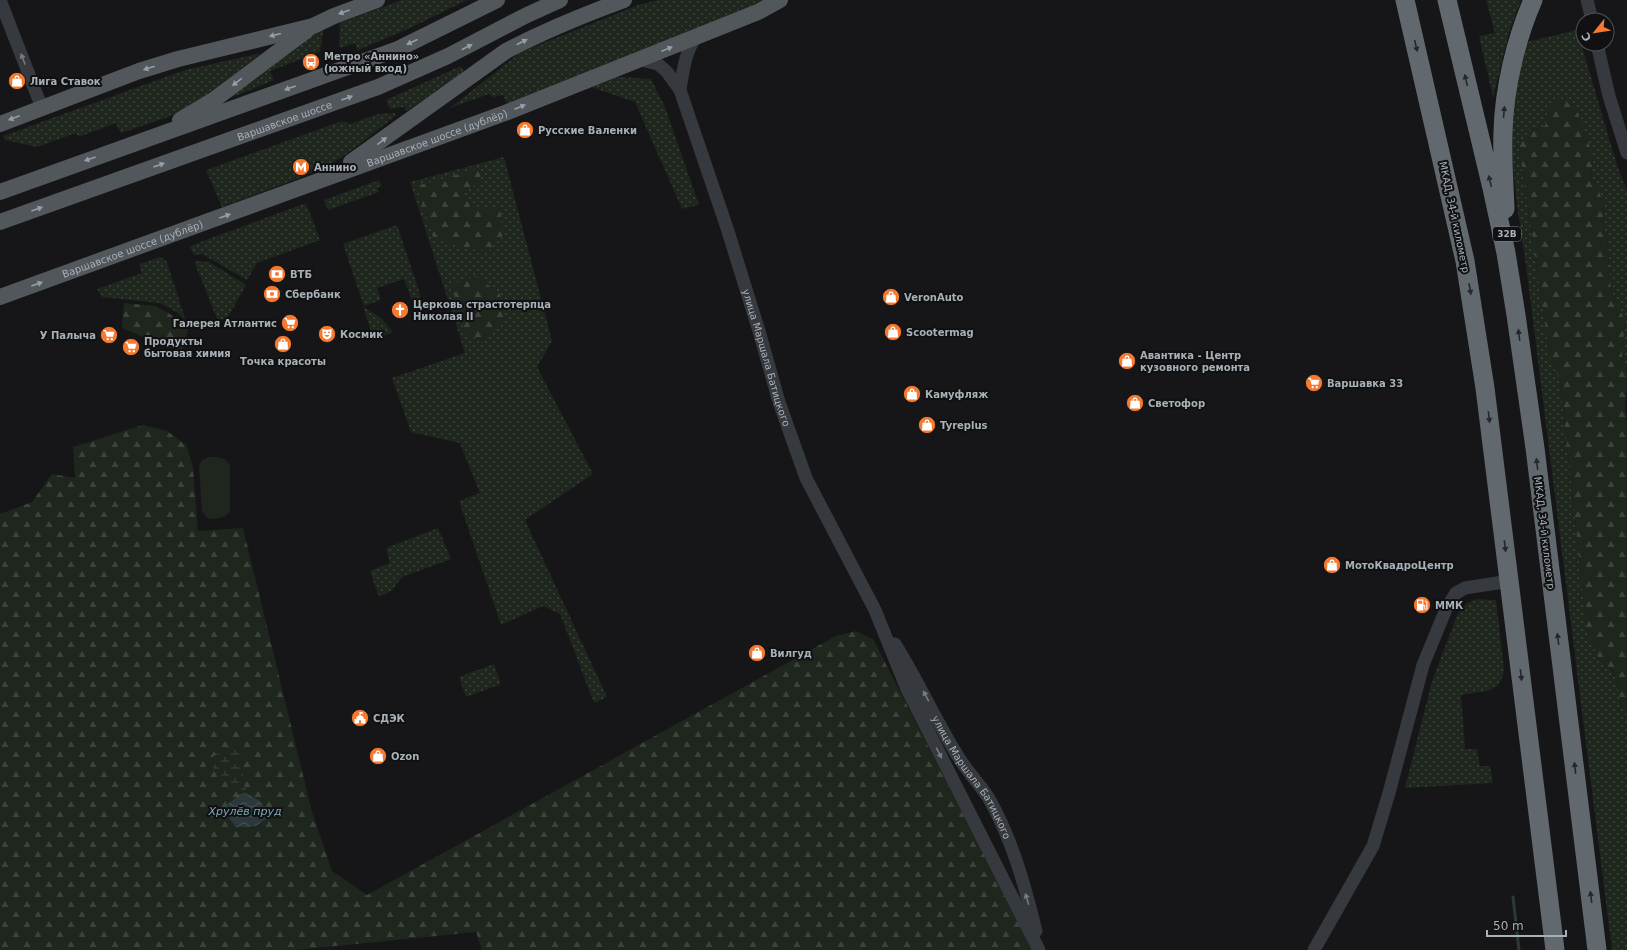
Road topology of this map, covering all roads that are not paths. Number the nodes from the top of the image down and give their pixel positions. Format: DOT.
graph roads {
  1 [pos="0,0"];
  2 [pos="377,0"];
  3 [pos="497,0"];
  4 [pos="560,0"];
  5 [pos="624,0"];
  6 [pos="780,0"];
  7 [pos="1447,0"];
  8 [pos="1533,0"];
  9 [pos="1587,0"];
  10 [pos="1405,3"];
  11 [pos="1590,12"];
  12 [pos="313,26"];
  13 [pos="696,37"];
  14 [pos="1599,52"];
  15 [pos="641,60"];
  16 [pos="680,90"];
  17 [pos="42,108"];
  18 [pos="0,124"];
  19 [pos="127,146"];
  20 [pos="1627,153"];
  21 [pos="326,179"];
  22 [pos="0,192"];
  23 [pos="0,222"];
  24 [pos="0,297"];
  25 [pos="1516,316"];
  26 [pos="1510,581"];
  27 [pos="877,615"];
  28 [pos="1039,950"];
  29 [pos="1314,950"];
  30 [pos="1555,950"];
  31 [pos="1597,950"];
  17 -- 1 [label="street, one-way"];
  2 -- 12 [label="main road, one-way"];
  3 -- 19 [label="main road, one-way"];
  23 -- 4 [label="main road, Варшавское шоссе, one-way"];
  21 -- 5 [label="main road, one-way"];
  6 -- 13 [label="main road, Варшавское шоссе (дублёр)"];
  25 -- 7 [label="highway, МКАД, 34-й километр, one-way"];
  25 -- 8 [label="highway, 32B, one-way"];
  9 -- 11 [label="street"];
  10 -- 26 [label="highway, МКАД, 34-й километр, one-way"];
  12 -- 17 [label="main road, one-way"];
  12 -- 19 [label="main road, one-way"];
  15 -- 13 [label="main road, Варшавское шоссе (дублёр), one-way"];
  13 -- 16 [label="street, улица Маршала Батицкого"];
  14 -- 20 [label="street"];
  15 -- 16 [label="street, улица Маршала Батицкого"];
  21 -- 15 [label="main road, Варшавское шоссе (дублёр), one-way"];
  16 -- 27 [label="street, улица Маршала Батицкого"];
  17 -- 18 [label="main road, one-way"];
  19 -- 22 [label="main road, one-way"];
  24 -- 21 [label="main road, Варшавское шоссе (дублёр), one-way"];
  31 -- 25 [label="highway, МКАД, 34-й километр, one-way"];
  26 -- 29 [label="street"];
  26 -- 30 [label="highway, МКАД, 34-й километр, one-way"];
  27 -- 28 [label="street, улица Маршала Батицкого, one-way"];
  28 -- 27 [label="street, улица Маршала Батицкого, one-way"];
}
